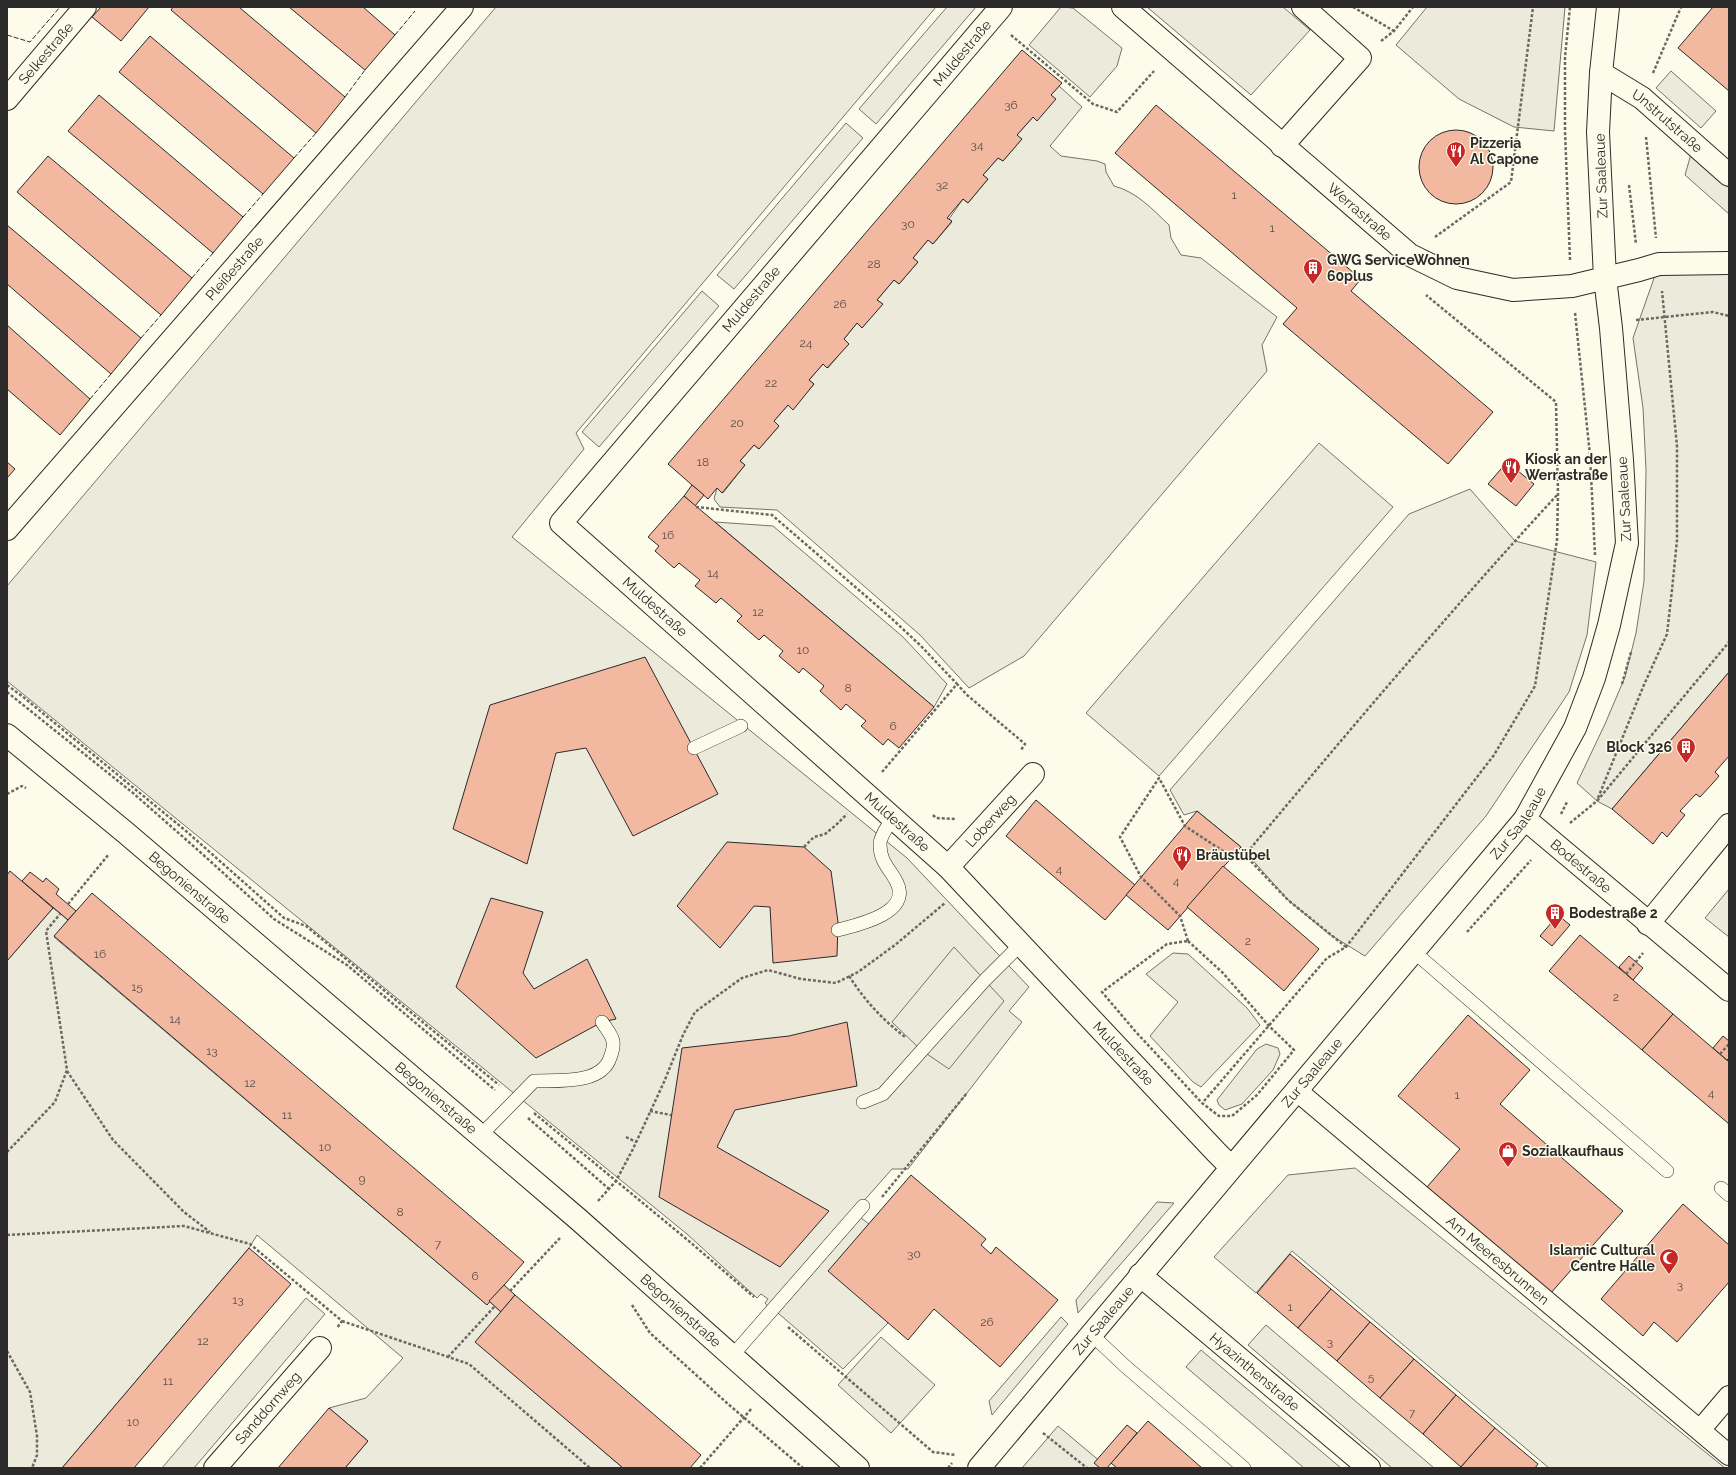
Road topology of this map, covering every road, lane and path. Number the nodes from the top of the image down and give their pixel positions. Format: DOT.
graph roads {
  1 [pos="85,7"];
  2 [pos="462,7"];
  3 [pos="1001,7"];
  4 [pos="1123,7"];
  5 [pos="1303,7"];
  6 [pos="1353,7"];
  7 [pos="1413,7"];
  8 [pos="1533,7"];
  9 [pos="1570,7"];
  10 [pos="1608,7"];
  11 [pos="1681,7"];
  12 [pos="1394,31"];
  13 [pos="1009,33"];
  14 [pos="1360,58"];
  15 [pos="1154,71"];
  16 [pos="1601,73"];
  17 [pos="1642,98"];
  18 [pos="7,99"];
  19 [pos="1282,146"];
  20 [pos="1729,175"];
  21 [pos="1410,255"];
  22 [pos="1729,263"];
  23 [pos="1659,264"];
  24 [pos="1605,278"];
  25 [pos="1572,286"];
  26 [pos="1420,290"];
  27 [pos="1729,316"];
  28 [pos="1665,318"];
  29 [pos="1611,328"];
  30 [pos="1558,494"];
  31 [pos="696,507"];
  32 [pos="7,529"];
  33 [pos="1596,562"];
  34 [pos="1729,642"];
  35 [pos="957,684"];
  36 [pos="7,685"];
  37 [pos="7,692"];
  38 [pos="740,726"];
  39 [pos="9,741"];
  40 [pos="694,748"];
  41 [pos="1016,756"];
  42 [pos="877,768"];
  43 [pos="882,772"];
  44 [pos="1033,774"];
  45 [pos="888,777"];
  46 [pos="866,795"];
  47 [pos="1597,801"];
  48 [pos="930,813"];
  49 [pos="892,819"];
  50 [pos="957,819"];
  51 [pos="1525,819"];
  52 [pos="1729,824"];
  53 [pos="126,833"];
  54 [pos="1549,840"];
  55 [pos="804,847"];
  56 [pos="1245,855"];
  57 [pos="948,868"];
  58 [pos="946,902"];
  59 [pos="68,904"];
  60 [pos="60,914"];
  61 [pos="1648,924"];
  62 [pos="838,930"];
  63 [pos="1466,934"];
  64 [pos="1188,941"];
  65 [pos="1020,945"];
  66 [pos="1346,947"];
  67 [pos="1413,951"];
  68 [pos="1636,962"];
  69 [pos="1626,974"];
  70 [pos="849,976"];
  71 [pos="1729,990"];
  72 [pos="602,1022"];
  73 [pos="1269,1026"];
  74 [pos="1729,1044"];
  75 [pos="921,1050"];
  76 [pos="1720,1054"];
  77 [pos="67,1070"];
  78 [pos="1296,1090"];
  79 [pos="967,1093"];
  80 [pos="514,1101"];
  81 [pos="863,1102"];
  82 [pos="1202,1103"];
  83 [pos="650,1111"];
  84 [pos="671,1115"];
  85 [pos="481,1136"];
  86 [pos="626,1137"];
  87 [pos="636,1142"];
  88 [pos="7,1152"];
  89 [pos="1231,1167"];
  90 [pos="1667,1171"];
  91 [pos="616,1181"];
  92 [pos="609,1188"];
  93 [pos="595,1204"];
  94 [pos="863,1206"];
  95 [pos="211,1233"];
  96 [pos="564,1233"];
  97 [pos="7,1235"];
  98 [pos="1140,1275"];
  99 [pos="510,1291"];
  100 [pos="495,1306"];
  101 [pos="771,1312"];
  102 [pos="342,1321"];
  103 [pos="1091,1334"];
  104 [pos="320,1348"];
  105 [pos="7,1352"];
  106 [pos="732,1356"];
  107 [pos="448,1357"];
  108 [pos="769,1389"];
  109 [pos="1729,1396"];
  110 [pos="1038,1428"];
  111 [pos="1700,1430"];
  112 [pos="1729,1455"];
  113 [pos="848,1465"];
  114 [pos="32,1468"];
  115 [pos="215,1468"];
  116 [pos="590,1468"];
  117 [pos="700,1468"];
  118 [pos="948,1468"];
  119 [pos="979,1468"];
  120 [pos="1087,1468"];
  121 [pos="1244,1468"];
  122 [pos="1369,1468"];
  1 -- 18 [label="street, Selkestraße"];
  2 -- 32 [label="street, Pleißestraße"];
  3 -- 46 [label="street, Muldestraße"];
  4 -- 19 [label="street, Werrastraße"];
  5 -- 14 [label="street"];
  6 -- 12 [label="path"];
  7 -- 12 [label="path"];
  8 -- 21 [label="path"];
  9 -- 25 [label="path"];
  10 -- 16 [label="street, Zur Saaleaue"];
  11 -- 17 [label="path"];
  12 -- 14 [label="path"];
  13 -- 15 [label="path"];
  14 -- 19 [label="street"];
  16 -- 17 [label="street, Unstrutstraße"];
  16 -- 24 [label="street, Zur Saaleaue"];
  17 -- 20 [label="street, Unstrutstraße"];
  17 -- 23 [label="path"];
  19 -- 21 [label="street, Werrastraße"];
  21 -- 25 [label="street, Werrastraße"];
  22 -- 23 [label="street"];
  23 -- 24 [label="street"];
  23 -- 28 [label="path"];
  24 -- 25 [label="street, Werrastraße"];
  24 -- 29 [label="street, Zur Saaleaue"];
  25 -- 33 [label="path"];
  26 -- 30 [label="path"];
  27 -- 28 [label="path"];
  28 -- 29 [label="path"];
  28 -- 47 [label="path"];
  29 -- 51 [label="street, Zur Saaleaue"];
  30 -- 56 [label="path"];
  30 -- 66 [label="path"];
  31 -- 35 [label="path"];
  34 -- 47 [label="path"];
  35 -- 41 [label="path"];
  35 -- 43 [label="path"];
  36 -- 80 [label="path"];
  37 -- 80 [label="path"];
  38 -- 40 [label="lane"];
  39 -- 53 [label="street, Begonienstraße"];
  42 -- 43 [label="path"];
  43 -- 45 [label="path"];
  44 -- 57 [label="street, Loberweg"];
  46 -- 49 [label="street, Muldestraße"];
  46 -- 55 [label="path"];
  47 -- 54 [label="path"];
  48 -- 50 [label="path"];
  49 -- 57 [label="street, Muldestraße"];
  49 -- 62 [label="lane"];
  51 -- 54 [label="street, Bodestraße"];
  51 -- 67 [label="street, Zur Saaleaue"];
  52 -- 61 [label="street"];
  53 -- 59 [label="path"];
  53 -- 85 [label="street, Begonienstraße"];
  54 -- 61 [label="street, Bodestraße"];
  54 -- 63 [label="path"];
  56 -- 64 [label="path"];
  56 -- 66 [label="path"];
  57 -- 65 [label="street, Muldestraße"];
  58 -- 70 [label="path"];
  60 -- 77 [label="path"];
  61 -- 71 [label="street, Bodestraße"];
  64 -- 73 [label="path"];
  64 -- 82 [label="path"];
  65 -- 75 [label="lane"];
  65 -- 89 [label="street, Muldestraße"];
  66 -- 73 [label="path"];
  67 -- 78 [label="street, Zur Saaleaue"];
  67 -- 90 [label="lane"];
  68 -- 69 [label="path"];
  70 -- 75 [label="path"];
  70 -- 83 [label="path"];
  72 -- 80 [label="lane"];
  73 -- 82 [label="path"];
  73 -- 82 [label="path"];
  74 -- 76 [label="path"];
  75 -- 81 [label="lane"];
  77 -- 88 [label="path"];
  77 -- 95 [label="path"];
  78 -- 89 [label="street, Zur Saaleaue"];
  78 -- 111 [label="street, Am Meeresbrunnen"];
  79 -- 94 [label="path"];
  80 -- 85 [label="lane"];
  80 -- 91 [label="path"];
  80 -- 92 [label="path"];
  83 -- 84 [label="path"];
  83 -- 87 [label="path"];
  85 -- 106 [label="street, Begonienstraße"];
  86 -- 87 [label="path"];
  87 -- 91 [label="path"];
  89 -- 98 [label="street, Zur Saaleaue"];
  91 -- 92 [label="path"];
  91 -- 101 [label="path"];
  92 -- 93 [label="path"];
  94 -- 101 [label="lane"];
  95 -- 97 [label="path"];
  95 -- 102 [label="path"];
  96 -- 99 [label="path"];
  98 -- 103 [label="street, Zur Saaleaue"];
  98 -- 122 [label="street, Hyazinthenstraße"];
  100 -- 107 [label="path"];
  101 -- 106 [label="lane"];
  101 -- 118 [label="path"];
  102 -- 104 [label="path"];
  102 -- 107 [label="path"];
  103 -- 119 [label="street, Zur Saaleaue"];
  103 -- 121 [label="lane"];
  104 -- 115 [label="street, Sanddornweg"];
  105 -- 114 [label="path"];
  106 -- 108 [label="street, Begonienstraße"];
  107 -- 116 [label="path"];
  108 -- 113 [label="street, Begonienstraße"];
  108 -- 117 [label="path"];
  109 -- 111 [label="street"];
  110 -- 120 [label="path"];
  111 -- 112 [label="street, Am Meeresbrunnen"];
}
